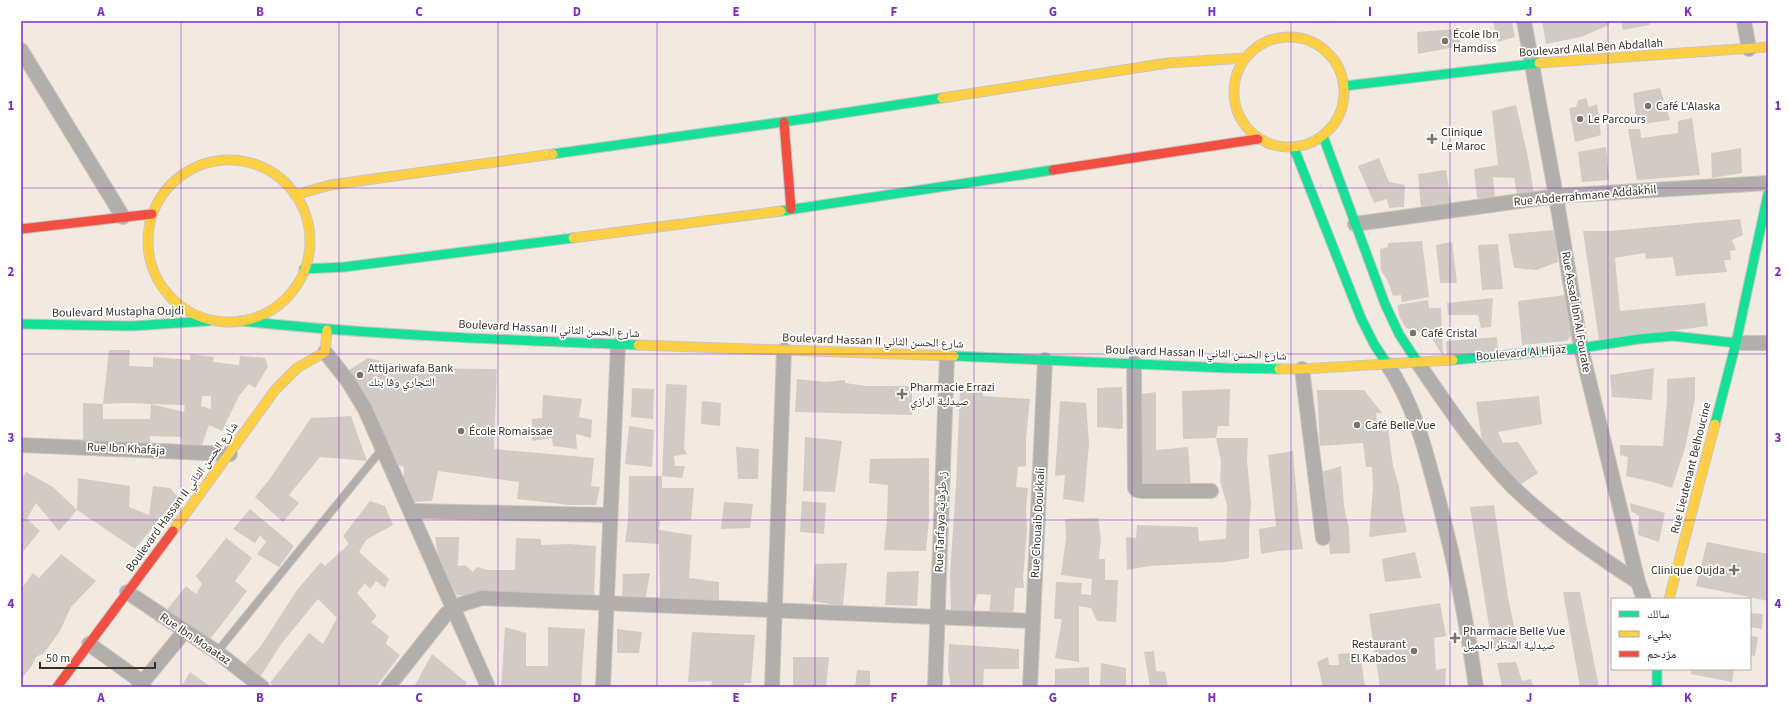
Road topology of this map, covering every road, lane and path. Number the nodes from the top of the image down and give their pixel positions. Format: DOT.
graph roads {
  1 [pos="1524,21"];
  2 [pos="1744,21"];
  3 [pos="1280,26"];
  4 [pos="1284,37"];
  5 [pos="1768,47"];
  6 [pos="1749,49"];
  7 [pos="21,50"];
  8 [pos="1245,58"];
  9 [pos="1530,64"];
  10 [pos="1344,86"];
  11 [pos="784,122"];
  12 [pos="1323,136"];
  13 [pos="1258,139"];
  14 [pos="1294,148"];
  15 [pos="1768,183"];
  16 [pos="295,194"];
  17 [pos="1768,194"];
  18 [pos="1556,196"];
  19 [pos="791,210"];
  20 [pos="152,214"];
  21 [pos="123,217"];
  22 [pos="1355,224"];
  23 [pos="21,229"];
  24 [pos="304,269"];
  25 [pos="216,321"];
  26 [pos="241,321"];
  27 [pos="21,324"];
  28 [pos="327,330"];
  29 [pos="1736,342"];
  30 [pos="1768,343"];
  31 [pos="618,345"];
  32 [pos="1581,348"];
  33 [pos="784,350"];
  34 [pos="325,352"];
  35 [pos="947,356"];
  36 [pos="1045,360"];
  37 [pos="1134,363"];
  38 [pos="1418,363"];
  39 [pos="1387,364"];
  40 [pos="1302,369"];
  41 [pos="21,445"];
  42 [pos="382,450"];
  43 [pos="230,454"];
  44 [pos="1211,491"];
  45 [pos="411,511"];
  46 [pos="610,515"];
  47 [pos="1323,538"];
  48 [pos="1638,582"];
  49 [pos="127,592"];
  50 [pos="1644,598"];
  51 [pos="1669,598"];
  52 [pos="606,604"];
  53 [pos="454,608"];
  54 [pos="774,610"];
  55 [pos="938,618"];
  56 [pos="1033,621"];
  57 [pos="184,632"];
  58 [pos="89,644"];
  59 [pos="217,652"];
  60 [pos="1657,670"];
  61 [pos="143,685"];
  62 [pos="56,687"];
  63 [pos="262,687"];
  64 [pos="388,687"];
  65 [pos="488,687"];
  66 [pos="603,687"];
  67 [pos="772,687"];
  68 [pos="935,687"];
  69 [pos="1030,687"];
  70 [pos="1476,687"];
  71 [pos="1657,687"];
  1 -- 9 [label="street, Rue Assad Ibn Al Fourate"];
  2 -- 6 [label="street"];
  3 -- 4 [label="main road"];
  4 -- 8 [label="main road"];
  4 -- 10 [label="main road"];
  5 -- 6 [label="main road, Boulevard Allal Ben Abdallah"];
  6 -- 9 [label="main road, Boulevard Allal Ben Abdallah"];
  7 -- 21 [label="street"];
  8 -- 11 [label="main road"];
  8 -- 13 [label="main road"];
  9 -- 10 [label="main road, Boulevard Allal Ben Abdallah"];
  9 -- 18 [label="street, Rue Assad Ibn Al Fourate"];
  10 -- 12 [label="main road"];
  11 -- 16 [label="main road"];
  11 -- 19 [label="main road"];
  12 -- 14 [label="main road"];
  12 -- 22 [label="main road"];
  13 -- 14 [label="main road"];
  13 -- 19 [label="main road"];
  14 -- 39 [label="main road"];
  15 -- 18 [label="street, Rue Abderrahmane Addakhil"];
  16 -- 20 [label="main road"];
  16 -- 24 [label="main road"];
  17 -- 29 [label="main road, Rue Lieutenant Belhoucine"];
  18 -- 22 [label="street, Rue Abderrahmane Addakhil"];
  18 -- 32 [label="street, Rue Assad Ibn Al Fourate"];
  19 -- 24 [label="main road"];
  20 -- 21 [label="main road"];
  20 -- 25 [label="main road"];
  21 -- 23 [label="main road"];
  22 -- 38 [label="main road"];
  24 -- 26 [label="main road"];
  25 -- 26 [label="main road"];
  25 -- 27 [label="main road, Boulevard Mustapha Oujdi"];
  26 -- 28 [label="main road, Boulevard Hassan II شارع الحسن الثاني"];
  28 -- 31 [label="main road, Boulevard Hassan II شارع الحسن الثاني"];
  28 -- 34 [label="main road"];
  29 -- 30 [label="street, Boulevard Al Hijaz"];
  29 -- 32 [label="main road, Boulevard Al Hijaz"];
  29 -- 51 [label="main road, Rue Lieutenant Belhoucine"];
  31 -- 33 [label="main road, Boulevard Hassan II شارع الحسن الثاني"];
  31 -- 46 [label="street"];
  32 -- 38 [label="main road, Boulevard Al Hijaz"];
  32 -- 48 [label="street, Rue Assad Ibn Al Fourate"];
  33 -- 35 [label="main road, Boulevard Hassan II شارع الحسن الثاني"];
  33 -- 54 [label="street"];
  34 -- 42 [label="street"];
  34 -- 43 [label="main road, Boulevard Hassan II شارع الحسن الثاني"];
  35 -- 36 [label="main road, Boulevard Hassan II شارع الحسن الثاني"];
  35 -- 55 [label="street, Rue Tarfaya ز. طرفاية"];
  36 -- 37 [label="main road, Boulevard Hassan II شارع الحسن الثاني"];
  36 -- 56 [label="street, Rue Chouaib Doukkali"];
  37 -- 40 [label="main road, Boulevard Hassan II شارع الحسن الثاني"];
  37 -- 44 [label="street"];
  38 -- 39 [label="main road, Boulevard Hassan II شارع الحسن الثاني"];
  38 -- 48 [label="street"];
  39 -- 40 [label="main road, Boulevard Hassan II شارع الحسن الثاني"];
  39 -- 70 [label="street"];
  40 -- 47 [label="street"];
  41 -- 43 [label="street, Rue Ibn Khafaja"];
  42 -- 45 [label="street"];
  42 -- 59 [label="lane"];
  43 -- 49 [label="main road, Boulevard Hassan II شارع الحسن الثاني"];
  45 -- 46 [label="street"];
  45 -- 53 [label="street"];
  46 -- 52 [label="street"];
  48 -- 50 [label="street, Rue Assad Ibn Al Fourate"];
  49 -- 57 [label="street, Rue Ibn Moaataz"];
  49 -- 58 [label="main road, Boulevard Hassan II شارع الحسن الثاني"];
  52 -- 53 [label="street"];
  52 -- 54 [label="street"];
  52 -- 66 [label="street"];
  53 -- 64 [label="street"];
  53 -- 65 [label="street"];
  54 -- 55 [label="street"];
  54 -- 67 [label="street"];
  55 -- 56 [label="street"];
  55 -- 68 [label="street, Rue Tarfaya ز. طرفاية"];
  56 -- 69 [label="street, Rue Chouaib Doukkali"];
  57 -- 59 [label="street, Rue Ibn Moaataz"];
  57 -- 61 [label="street"];
  58 -- 61 [label="street"];
  58 -- 62 [label="main road, Boulevard Hassan II شارع الحسن الثاني"];
  59 -- 63 [label="street, Rue Ibn Moaataz"];
  60 -- 71 [label="main road"];
}
